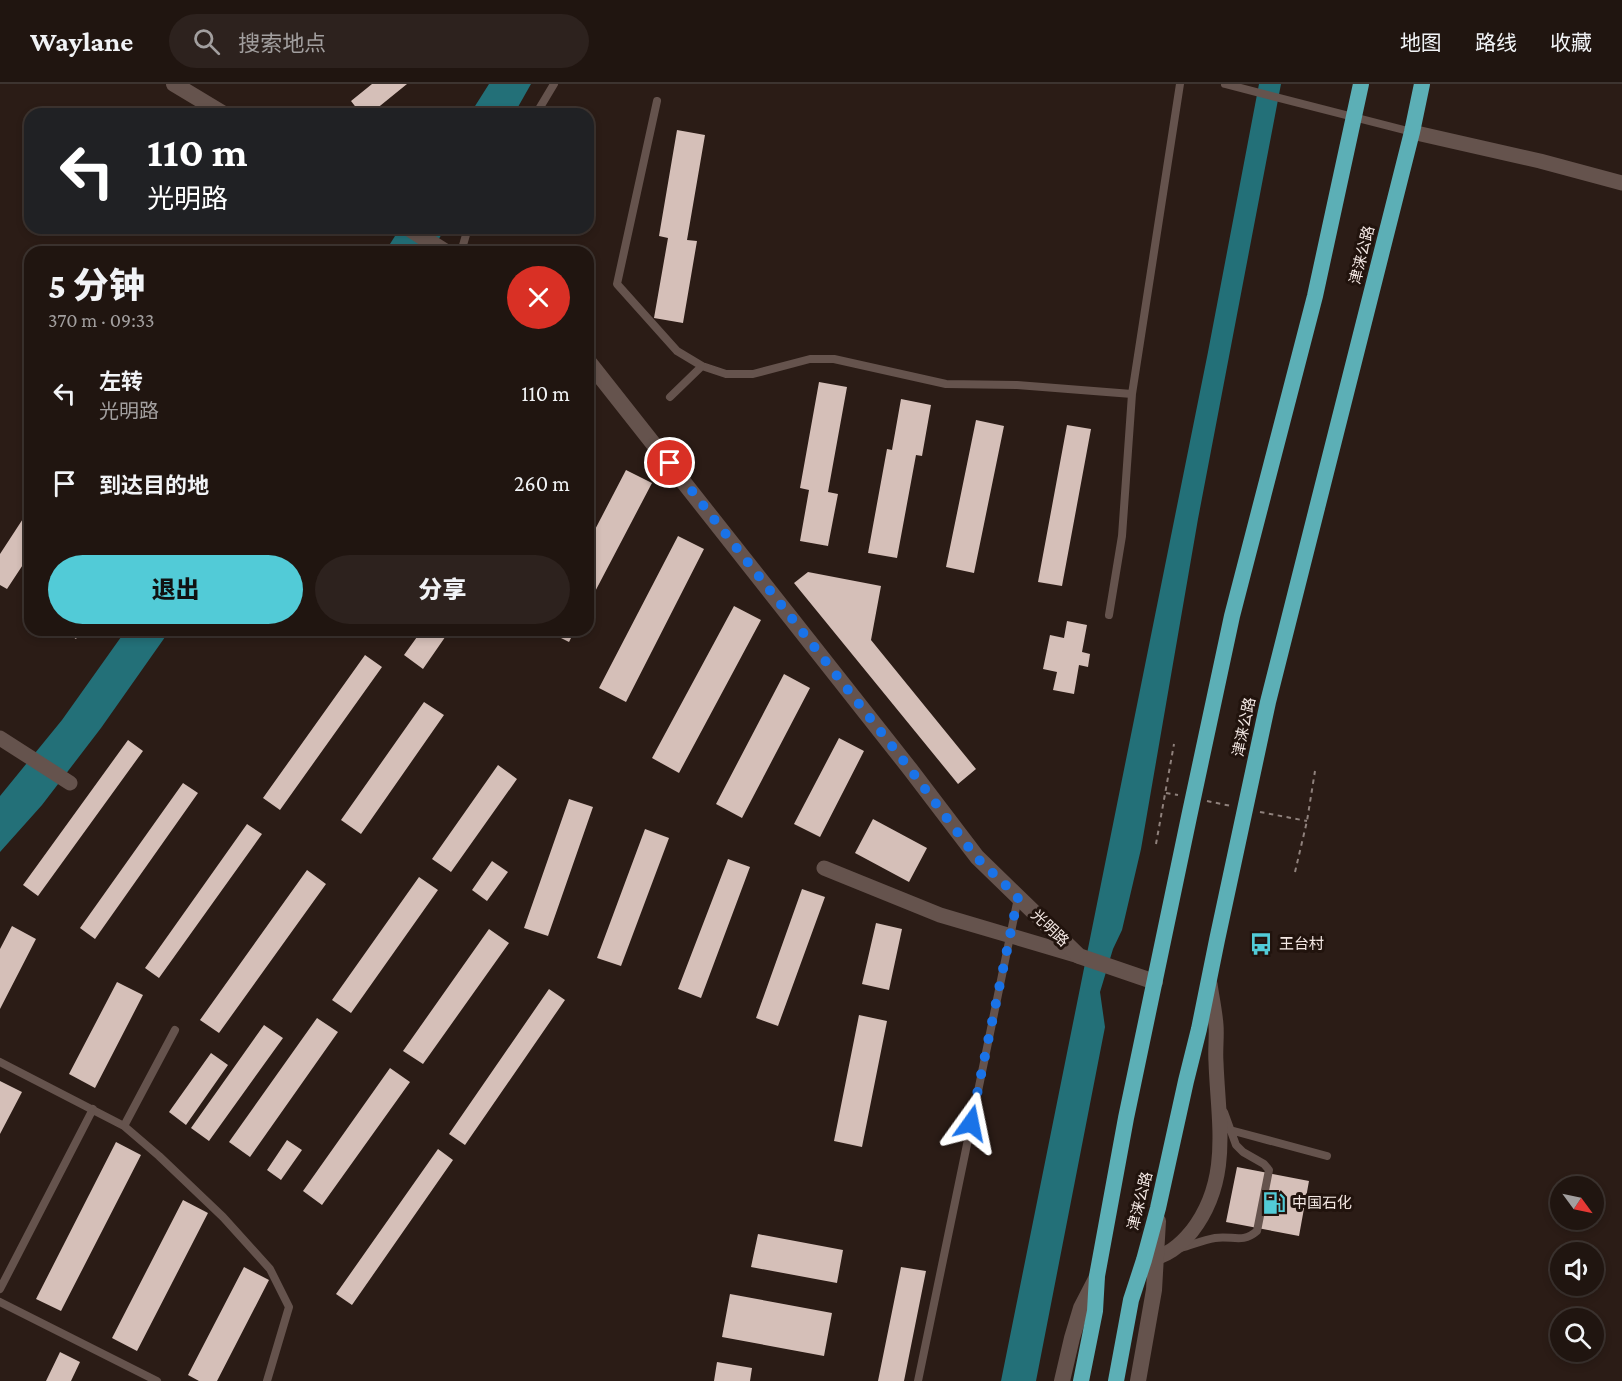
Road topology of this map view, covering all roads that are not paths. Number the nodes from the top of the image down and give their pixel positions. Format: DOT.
graph roads {
  1 [pos="174,84"];
  2 [pos="554,84"];
  3 [pos="1180,84"];
  4 [pos="1225,84"];
  5 [pos="1361,84"];
  6 [pos="1422,84"];
  7 [pos="657,101"];
  8 [pos="214,108"];
  9 [pos="540,108"];
  10 [pos="1354,118"];
  11 [pos="1412,132"];
  12 [pos="1622,183"];
  13 [pos="418,234"];
  14 [pos="436,246"];
  15 [pos="702,366"];
  16 [pos="594,369"];
  17 [pos="1132,394"];
  18 [pos="670,397"];
  19 [pos="1108,615"];
  20 [pos="0,738"];
  21 [pos="70,783"];
  22 [pos="824,868"];
  23 [pos="1018,897"];
  24 [pos="1010,936"];
  25 [pos="1079,956"];
  26 [pos="1209,978"];
  27 [pos="1155,982"];
  28 [pos="175,1030"];
  29 [pos="0,1062"];
  30 [pos="1218,1097"];
  31 [pos="93,1109"];
  32 [pos="124,1126"];
  33 [pos="1230,1130"];
  34 [pos="1327,1156"];
  35 [pos="1174,1250"];
  36 [pos="1150,1259"];
  37 [pos="1097,1276"];
  38 [pos="0,1289"];
  39 [pos="0,1302"];
  40 [pos="157,1381"];
  41 [pos="267,1381"];
  42 [pos="918,1381"];
  43 [pos="1062,1381"];
  44 [pos="1081,1381"];
  45 [pos="1116,1381"];
  46 [pos="1138,1381"];
  1 -- 8 [label="street"];
  2 -- 9 [label="lane"];
  3 -- 17 [label="lane"];
  4 -- 10 [label="lane"];
  5 -- 10 [label="highway, 津涞公路"];
  6 -- 11 [label="highway, 津涞公路"];
  7 -- 15 [label="lane"];
  10 -- 11 [label="lane"];
  10 -- 27 [label="highway, 津涞公路"];
  11 -- 12 [label="street"];
  11 -- 26 [label="highway, 津涞公路"];
  13 -- 14 [label="street"];
  15 -- 17 [label="lane"];
  15 -- 18 [label="lane"];
  16 -- 23 [label="street, 光明路"];
  17 -- 19 [label="lane"];
  20 -- 21 [label="street"];
  22 -- 24 [label="street"];
  23 -- 24 [label="lane"];
  23 -- 25 [label="street, 光明路"];
  24 -- 25 [label="street"];
  24 -- 42 [label="lane"];
  25 -- 27 [label="street, 光明路"];
  26 -- 30 [label="street"];
  26 -- 36 [label="highway, 津涞公路"];
  27 -- 37 [label="highway, 津涞公路"];
  28 -- 32 [label="lane"];
  29 -- 31 [label="lane"];
  30 -- 33 [label="lane"];
  30 -- 35 [label="street"];
  31 -- 32 [label="lane"];
  31 -- 38 [label="lane"];
  32 -- 41 [label="lane"];
  33 -- 34 [label="lane"];
  33 -- 35 [label="lane"];
  35 -- 36 [label="street"];
  36 -- 45 [label="highway, 津涞公路"];
  36 -- 46 [label="street"];
  37 -- 43 [label="street"];
  37 -- 44 [label="highway, 津涞公路"];
  39 -- 40 [label="lane"];
}
